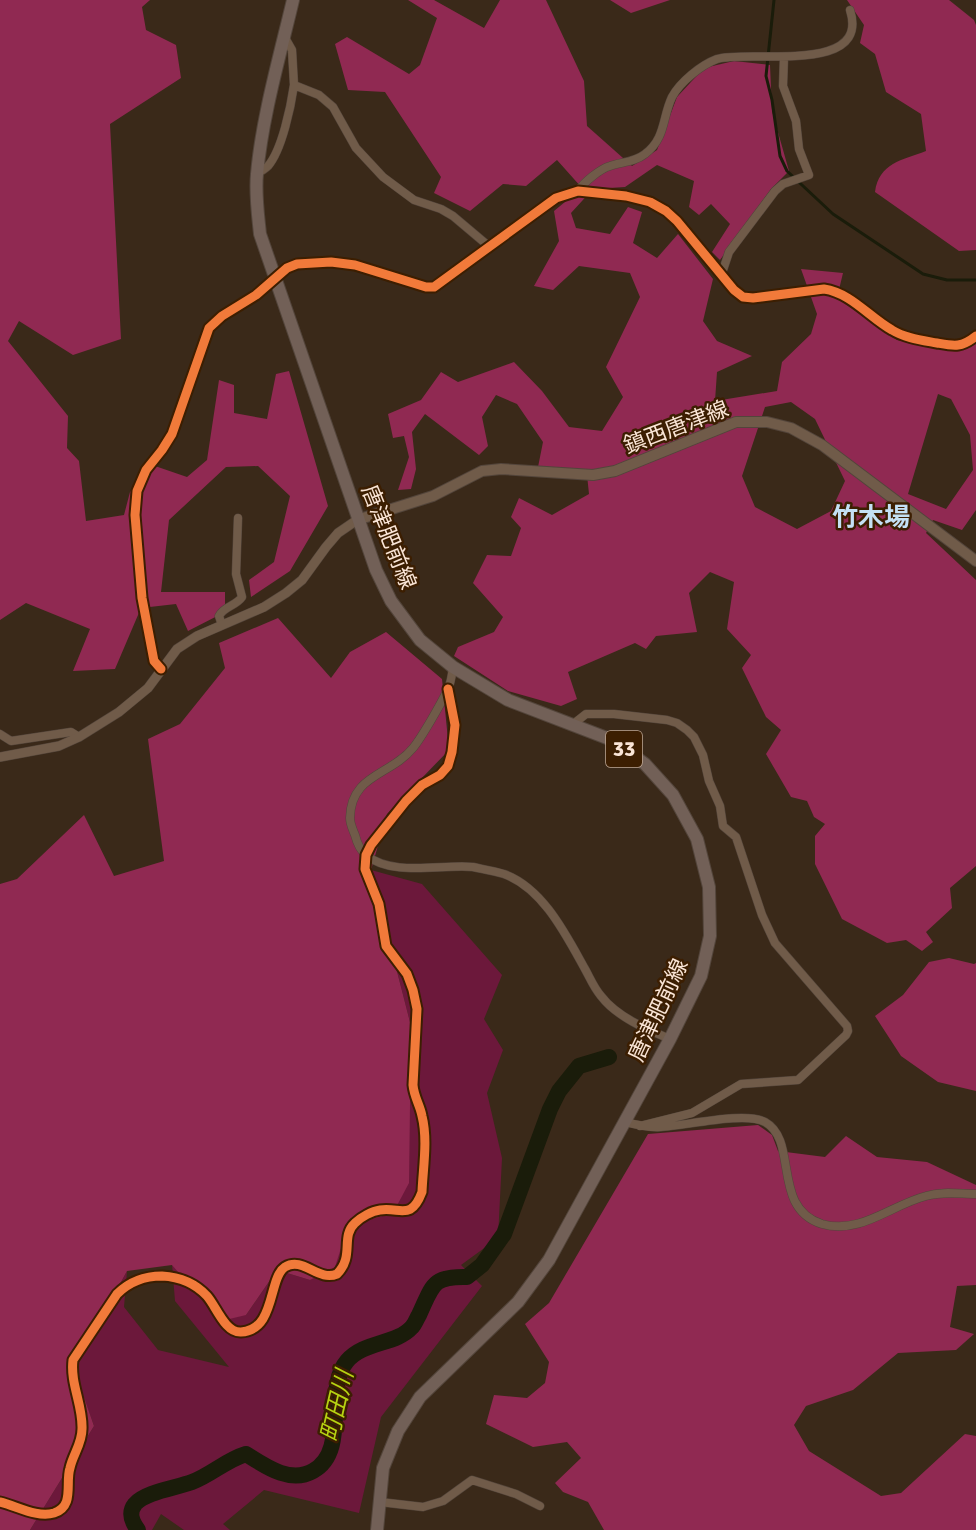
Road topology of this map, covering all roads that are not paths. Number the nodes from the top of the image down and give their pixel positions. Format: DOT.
graph roads {
  1 [pos="293,0"];
  2 [pos="850,10"];
  3 [pos="284,36"];
  4 [pos="780,57"];
  5 [pos="294,85"];
  6 [pos="256,174"];
  7 [pos="578,191"];
  8 [pos="490,245"];
  9 [pos="721,276"];
  10 [pos="276,279"];
  11 [pos="976,336"];
  12 [pos="238,518"];
  13 [pos="357,520"];
  14 [pos="976,561"];
  15 [pos="222,625"];
  16 [pos="453,667"];
  17 [pos="161,669"];
  18 [pos="448,689"];
  19 [pos="572,725"];
  20 [pos="0,734"];
  21 [pos="79,737"];
  22 [pos="0,757"];
  23 [pos="366,855"];
  24 [pos="670,1039"];
  25 [pos="625,1122"];
  26 [pos="640,1126"];
  27 [pos="976,1194"];
  28 [pos="0,1502"];
  29 [pos="380,1502"];
  30 [pos="540,1506"];
  31 [pos="377,1530"];
  1 -- 3 [label="main road, 唐津肥前線 / 33"];
  2 -- 4 [label="street"];
  3 -- 5 [label="street"];
  3 -- 6 [label="main road, 唐津肥前線 / 33"];
  4 -- 7 [label="street"];
  4 -- 9 [label="street"];
  5 -- 6 [label="street"];
  5 -- 8 [label="street"];
  6 -- 10 [label="main road, 唐津肥前線 / 33"];
  7 -- 8 [label="street"];
  7 -- 9 [label="street"];
  8 -- 10 [label="street"];
  9 -- 11 [label="street"];
  10 -- 13 [label="main road, 唐津肥前線 / 33"];
  10 -- 17 [label="street"];
  12 -- 15 [label="street"];
  13 -- 14 [label="main road, 鎮西唐津線"];
  13 -- 15 [label="street"];
  13 -- 16 [label="main road, 唐津肥前線 / 33"];
  15 -- 17 [label="street"];
  16 -- 18 [label="street"];
  16 -- 19 [label="main road, 唐津肥前線 / 33"];
  17 -- 21 [label="street"];
  18 -- 23 [label="street"];
  18 -- 23 [label="street"];
  19 -- 24 [label="main road, 唐津肥前線 / 33"];
  19 -- 26 [label="street"];
  20 -- 21 [label="street"];
  21 -- 22 [label="street"];
  23 -- 24 [label="street"];
  23 -- 28 [label="street"];
  24 -- 25 [label="main road, 唐津肥前線 / 33"];
  25 -- 26 [label="street"];
  25 -- 29 [label="main road, 唐津肥前線 / 33"];
  26 -- 27 [label="street"];
  29 -- 30 [label="street"];
  29 -- 31 [label="main road, 唐津肥前線 / 33"];
}
